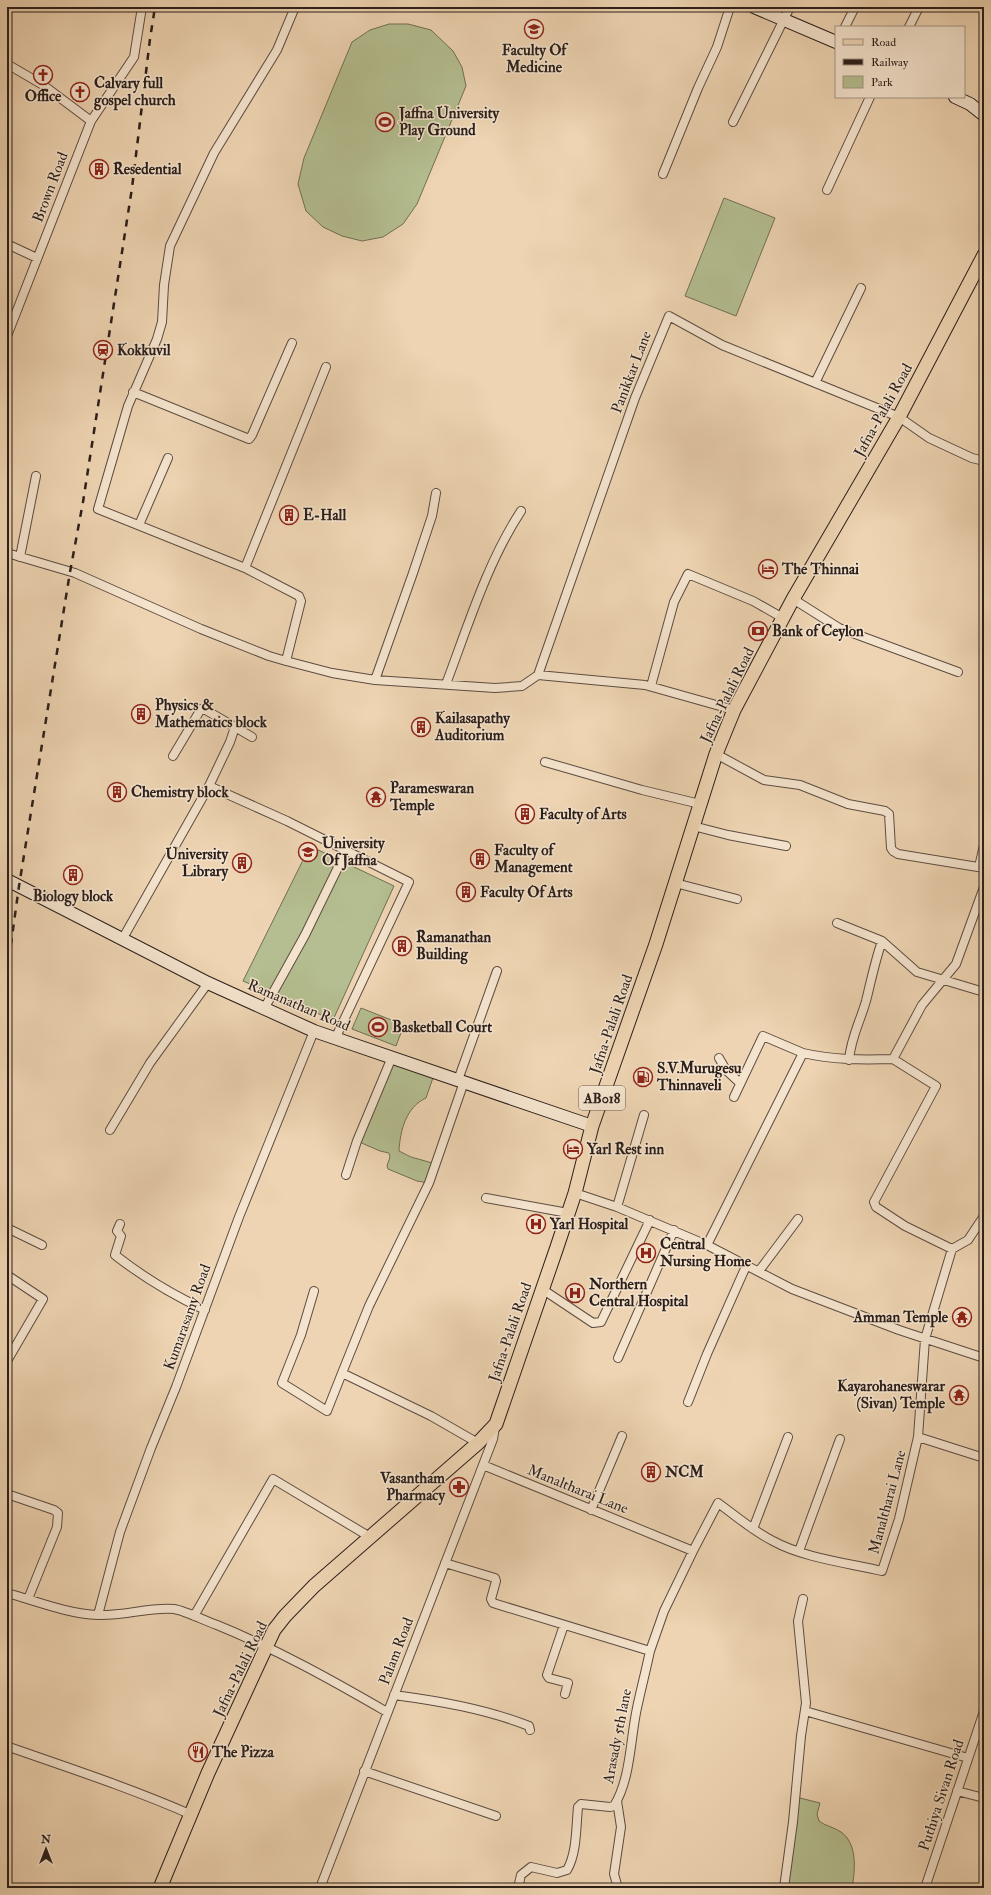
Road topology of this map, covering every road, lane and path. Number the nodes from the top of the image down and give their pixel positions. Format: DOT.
graph roads {
  1 [pos="142,7"];
  2 [pos="295,7"];
  3 [pos="730,7"];
  4 [pos="754,7"];
  5 [pos="790,7"];
  6 [pos="855,7"];
  7 [pos="919,7"];
  8 [pos="784,19"];
  9 [pos="846,26"];
  10 [pos="910,26"];
  11 [pos="835,42"];
  12 [pos="7,64"];
  13 [pos="870,98"];
  14 [pos="957,98"];
  15 [pos="984,115"];
  16 [pos="91,121"];
  17 [pos="733,122"];
  18 [pos="663,174"];
  19 [pos="827,190"];
  20 [pos="7,244"];
  21 [pos="984,255"];
  22 [pos="37,258"];
  23 [pos="861,288"];
  24 [pos="7,336"];
  25 [pos="292,343"];
  26 [pos="326,367"];
  27 [pos="815,382"];
  28 [pos="133,392"];
  29 [pos="899,417"];
  30 [pos="168,458"];
  31 [pos="984,461"];
  32 [pos="36,476"];
  33 [pos="436,493"];
  34 [pos="521,511"];
  35 [pos="139,525"];
  36 [pos="7,553"];
  37 [pos="20,558"];
  38 [pos="245,568"];
  39 [pos="793,599"];
  40 [pos="783,618"];
  41 [pos="286,661"];
  42 [pos="958,672"];
  43 [pos="538,675"];
  44 [pos="375,680"];
  45 [pos="446,684"];
  46 [pos="651,686"];
  47 [pos="734,710"];
  48 [pos="235,726"];
  49 [pos="252,737"];
  50 [pos="716,754"];
  51 [pos="173,756"];
  52 [pos="545,762"];
  53 [pos="209,786"];
  54 [pos="700,804"];
  55 [pos="693,826"];
  56 [pos="786,846"];
  57 [pos="984,846"];
  58 [pos="346,851"];
  59 [pos="982,867"];
  60 [pos="675,883"];
  61 [pos="8,884"];
  62 [pos="984,887"];
  63 [pos="737,899"];
  64 [pos="837,923"];
  65 [pos="123,938"];
  66 [pos="882,941"];
  67 [pos="497,971"];
  68 [pos="942,980"];
  69 [pos="208,983"];
  70 [pos="984,992"];
  71 [pos="264,1010"];
  72 [pos="314,1031"];
  73 [pos="335,1039"];
  74 [pos="803,1053"];
  75 [pos="392,1057"];
  76 [pos="720,1058"];
  77 [pos="894,1059"];
  78 [pos="849,1060"];
  79 [pos="461,1081"];
  80 [pos="740,1083"];
  81 [pos="734,1097"];
  82 [pos="644,1114"];
  83 [pos="592,1126"];
  84 [pos="110,1130"];
  85 [pos="346,1176"];
  86 [pos="575,1193"];
  87 [pos="486,1198"];
  88 [pos="617,1207"];
  89 [pos="568,1212"];
  90 [pos="984,1216"];
  91 [pos="798,1219"];
  92 [pos="650,1220"];
  93 [pos="120,1224"];
  94 [pos="7,1228"];
  95 [pos="674,1230"];
  96 [pos="42,1245"];
  97 [pos="707,1245"];
  98 [pos="952,1249"];
  99 [pos="747,1264"];
  100 [pos="759,1271"];
  101 [pos="7,1275"];
  102 [pos="542,1289"];
  103 [pos="314,1291"];
  104 [pos="205,1310"];
  105 [pos="925,1339"];
  106 [pos="618,1358"];
  107 [pos="984,1358"];
  108 [pos="7,1361"];
  109 [pos="342,1373"];
  110 [pos="688,1402"];
  111 [pos="496,1424"];
  112 [pos="622,1436"];
  113 [pos="918,1436"];
  114 [pos="788,1437"];
  115 [pos="840,1439"];
  116 [pos="478,1443"];
  117 [pos="984,1458"];
  118 [pos="483,1465"];
  119 [pos="7,1494"];
  120 [pos="591,1510"];
  121 [pos="752,1529"];
  122 [pos="370,1537"];
  123 [pos="693,1551"];
  124 [pos="799,1551"];
  125 [pos="445,1563"];
  126 [pos="7,1593"];
  127 [pos="28,1599"];
  128 [pos="803,1599"];
  129 [pos="98,1615"];
  130 [pos="194,1616"];
  131 [pos="564,1625"];
  132 [pos="267,1646"];
  133 [pos="650,1651"];
  134 [pos="565,1694"];
  135 [pos="394,1695"];
  136 [pos="805,1711"];
  137 [pos="984,1711"];
  138 [pos="387,1712"];
  139 [pos="530,1730"];
  140 [pos="7,1749"];
  141 [pos="968,1758"];
  142 [pos="364,1771"];
  143 [pos="957,1791"];
  144 [pos="984,1798"];
  145 [pos="617,1801"];
  146 [pos="192,1815"];
  147 [pos="496,1816"];
  148 [pos="160,1888"];
  149 [pos="320,1888"];
  150 [pos="518,1888"];
  151 [pos="618,1888"];
  152 [pos="784,1888"];
  153 [pos="925,1888"];
  1 -- 16 [label="street, Brown Road"];
  2 -- 28 [label="street"];
  3 -- 18 [label="street"];
  4 -- 8 [label="main road"];
  5 -- 8 [label="street"];
  6 -- 9 [label="street"];
  7 -- 10 [label="street"];
  8 -- 11 [label="main road"];
  8 -- 17 [label="street"];
  12 -- 16 [label="street"];
  13 -- 19 [label="street"];
  14 -- 15 [label="main road"];
  16 -- 22 [label="street, Brown Road"];
  20 -- 22 [label="street"];
  21 -- 29 [label="main road, Jafna-Palali Road / AB018"];
  22 -- 24 [label="street, Brown Road"];
  23 -- 27 [label="street"];
  25 -- 28 [label="street"];
  26 -- 38 [label="street"];
  27 -- 29 [label="street, Panikkar Lane"];
  27 -- 43 [label="street, Panikkar Lane"];
  28 -- 35 [label="street"];
  29 -- 31 [label="street, Panikkar Lane"];
  29 -- 39 [label="main road, Jafna-Palali Road / AB018"];
  30 -- 35 [label="street"];
  32 -- 37 [label="street"];
  33 -- 44 [label="street"];
  34 -- 45 [label="street"];
  35 -- 38 [label="street"];
  36 -- 37 [label="street"];
  37 -- 41 [label="street"];
  38 -- 41 [label="street"];
  39 -- 40 [label="main road, Jafna-Palali Road / AB018"];
  39 -- 42 [label="street"];
  40 -- 46 [label="street"];
  40 -- 47 [label="main road, Jafna-Palali Road / AB018"];
  41 -- 44 [label="street"];
  43 -- 45 [label="street"];
  43 -- 46 [label="street"];
  44 -- 45 [label="street"];
  46 -- 47 [label="street"];
  47 -- 50 [label="main road, Jafna-Palali Road / AB018"];
  48 -- 49 [label="street"];
  48 -- 51 [label="street"];
  48 -- 53 [label="street"];
  50 -- 54 [label="main road, Jafna-Palali Road / AB018"];
  50 -- 59 [label="street"];
  52 -- 54 [label="street"];
  53 -- 58 [label="street"];
  53 -- 65 [label="street"];
  54 -- 55 [label="main road, Jafna-Palali Road / AB018"];
  55 -- 56 [label="street"];
  55 -- 60 [label="main road, Jafna-Palali Road / AB018"];
  57 -- 59 [label="street"];
  58 -- 71 [label="street"];
  58 -- 73 [label="street"];
  60 -- 63 [label="street"];
  60 -- 83 [label="main road, Jafna-Palali Road / AB018"];
  61 -- 65 [label="main road, Ramanathan Road"];
  62 -- 68 [label="street"];
  64 -- 66 [label="street"];
  65 -- 69 [label="main road, Ramanathan Road"];
  66 -- 68 [label="street"];
  66 -- 78 [label="street"];
  67 -- 79 [label="street"];
  68 -- 70 [label="street"];
  68 -- 77 [label="street"];
  69 -- 71 [label="main road, Ramanathan Road"];
  69 -- 84 [label="street"];
  71 -- 72 [label="main road, Ramanathan Road"];
  72 -- 73 [label="main road, Ramanathan Road"];
  72 -- 104 [label="street, Kumarasamy Road"];
  73 -- 75 [label="main road, Ramanathan Road"];
  74 -- 78 [label="street"];
  74 -- 80 [label="street"];
  74 -- 97 [label="street"];
  75 -- 79 [label="main road, Ramanathan Road"];
  75 -- 85 [label="street"];
  76 -- 80 [label="street"];
  77 -- 78 [label="street"];
  77 -- 98 [label="street"];
  79 -- 83 [label="main road, Ramanathan Road"];
  79 -- 109 [label="street"];
  80 -- 81 [label="street"];
  82 -- 88 [label="street"];
  83 -- 86 [label="main road, Jafna-Palali Road / AB018"];
  86 -- 88 [label="street"];
  86 -- 89 [label="main road, Jafna-Palali Road / AB018"];
  87 -- 89 [label="street"];
  88 -- 92 [label="street"];
  89 -- 102 [label="main road, Jafna-Palali Road / AB018"];
  90 -- 98 [label="street"];
  91 -- 100 [label="street"];
  92 -- 95 [label="street"];
  92 -- 102 [label="street"];
  93 -- 104 [label="street"];
  94 -- 96 [label="street"];
  95 -- 97 [label="street"];
  95 -- 106 [label="street"];
  97 -- 99 [label="street"];
  98 -- 105 [label="street, Manaltharai Lane"];
  99 -- 100 [label="street"];
  99 -- 110 [label="street"];
  100 -- 105 [label="street"];
  101 -- 108 [label="street"];
  102 -- 111 [label="main road, Jafna-Palali Road / AB018"];
  103 -- 109 [label="street"];
  104 -- 129 [label="street, Kumarasamy Road"];
  105 -- 107 [label="street"];
  105 -- 113 [label="street, Manaltharai Lane"];
  109 -- 116 [label="street"];
  111 -- 116 [label="main road, Jafna-Palali Road / AB018"];
  111 -- 118 [label="street, Palam Road"];
  112 -- 120 [label="street"];
  113 -- 117 [label="street"];
  113 -- 124 [label="street, Manaltharai Lane"];
  114 -- 121 [label="street"];
  115 -- 124 [label="street"];
  116 -- 122 [label="main road, Jafna-Palali Road / AB018"];
  118 -- 120 [label="street, Manaltharai Lane"];
  118 -- 125 [label="street, Palam Road"];
  119 -- 127 [label="street"];
  120 -- 123 [label="street, Manaltharai Lane"];
  121 -- 123 [label="street, Manaltharai Lane"];
  121 -- 124 [label="street, Manaltharai Lane"];
  122 -- 130 [label="street"];
  122 -- 132 [label="main road, Jafna-Palali Road / AB018"];
  123 -- 133 [label="street, Arasady 5th lane"];
  125 -- 131 [label="street"];
  125 -- 135 [label="street, Palam Road"];
  126 -- 127 [label="street"];
  127 -- 129 [label="street"];
  128 -- 136 [label="street"];
  129 -- 130 [label="street"];
  130 -- 132 [label="street"];
  131 -- 133 [label="street"];
  131 -- 134 [label="street"];
  132 -- 138 [label="street"];
  132 -- 146 [label="main road, Jafna-Palali Road / AB018"];
  133 -- 145 [label="street, Arasady 5th lane"];
  135 -- 138 [label="street, Palam Road"];
  135 -- 139 [label="street"];
  136 -- 141 [label="street"];
  136 -- 152 [label="street"];
  137 -- 141 [label="street, Puthiya Sivan Road"];
  138 -- 142 [label="street, Palam Road"];
  140 -- 146 [label="street"];
  141 -- 143 [label="street, Puthiya Sivan Road"];
  142 -- 147 [label="street"];
  142 -- 149 [label="street, Palam Road"];
  143 -- 144 [label="street"];
  143 -- 153 [label="street, Puthiya Sivan Road"];
  145 -- 150 [label="street, Arasady 5th lane"];
  145 -- 151 [label="street"];
  146 -- 148 [label="main road, Jafna-Palali Road / AB018"];
}
